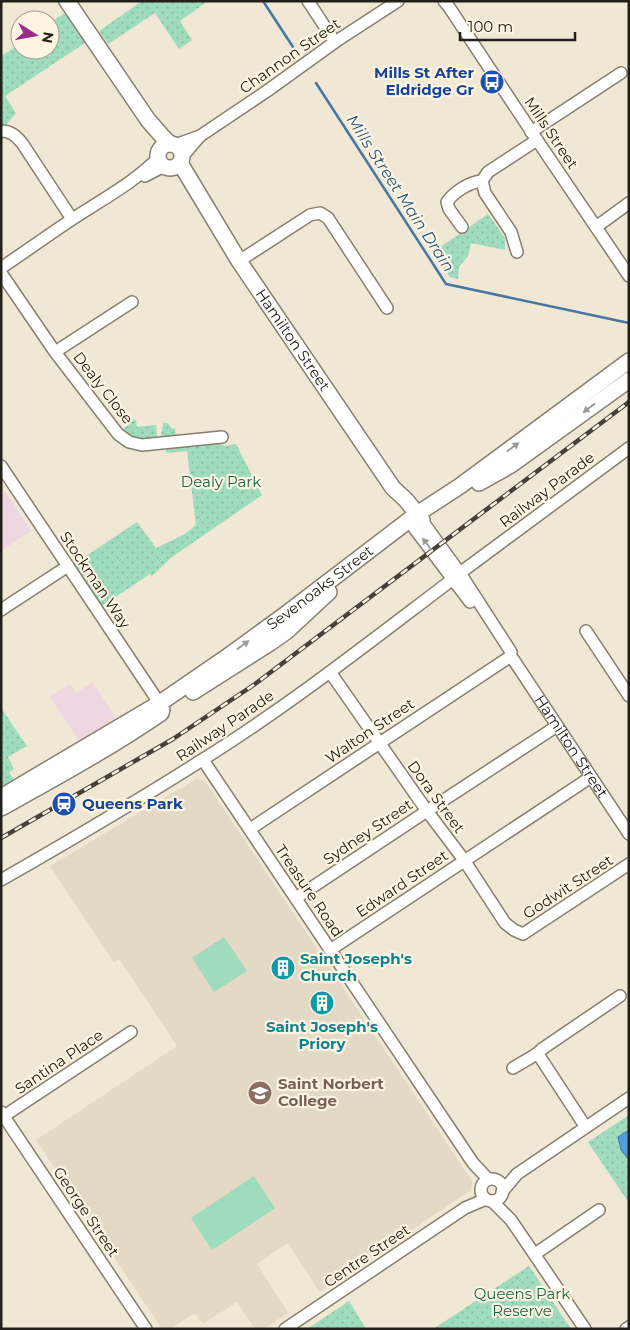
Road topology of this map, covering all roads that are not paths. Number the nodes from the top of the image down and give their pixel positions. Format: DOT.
graph roads {
  1 [pos="67,1"];
  2 [pos="308,1"];
  3 [pos="398,1"];
  4 [pos="447,3"];
  5 [pos="335,42"];
  6 [pos="621,73"];
  7 [pos="1,131"];
  8 [pos="534,136"];
  9 [pos="170,156"];
  10 [pos="482,181"];
  11 [pos="629,203"];
  12 [pos="72,219"];
  13 [pos="462,228"];
  14 [pos="596,228"];
  15 [pos="517,252"];
  16 [pos="239,261"];
  17 [pos="1,268"];
  18 [pos="1,273"];
  19 [pos="629,276"];
  20 [pos="132,302"];
  21 [pos="387,308"];
  22 [pos="55,352"];
  23 [pos="629,361"];
  24 [pos="629,380"];
  25 [pos="222,437"];
  26 [pos="629,448"];
  27 [pos="1,466"];
  28 [pos="416,521"];
  29 [pos="68,566"];
  30 [pos="457,576"];
  31 [pos="1,610"];
  32 [pos="586,631"];
  33 [pos="510,655"];
  34 [pos="330,672"];
  35 [pos="629,696"];
  36 [pos="162,707"];
  37 [pos="557,726"];
  38 [pos="379,743"];
  39 [pos="203,760"];
  40 [pos="591,777"];
  41 [pos="1,797"];
  42 [pos="1,808"];
  43 [pos="426,810"];
  44 [pos="250,829"];
  45 [pos="629,834"];
  46 [pos="464,860"];
  47 [pos="629,864"];
  48 [pos="1,880"];
  49 [pos="296,898"];
  50 [pos="523,934"];
  51 [pos="330,950"];
  52 [pos="620,996"];
  53 [pos="131,1032"];
  54 [pos="538,1054"];
  55 [pos="513,1068"];
  56 [pos="629,1098"];
  57 [pos="3,1114"];
  58 [pos="585,1126"];
  59 [pos="491,1190"];
  60 [pos="599,1210"];
  61 [pos="535,1254"];
  62 [pos="146,1329"];
  63 [pos="286,1329"];
  64 [pos="585,1329"];
  1 -- 9 [label="main road, Hamilton Street"];
  2 -- 5 [label="street"];
  3 -- 5 [label="street, Channon Street"];
  4 -- 8 [label="street, Mills Street"];
  5 -- 9 [label="street, Channon Street"];
  6 -- 8 [label="street"];
  7 -- 12 [label="street"];
  8 -- 10 [label="street"];
  8 -- 14 [label="street, Mills Street"];
  9 -- 12 [label="street"];
  9 -- 16 [label="main road, Hamilton Street"];
  10 -- 13 [label="street"];
  10 -- 15 [label="street"];
  11 -- 14 [label="street"];
  12 -- 17 [label="street"];
  14 -- 19 [label="street, Mills Street"];
  16 -- 21 [label="street"];
  16 -- 28 [label="main road, Hamilton Street"];
  18 -- 22 [label="street, Dealy Close"];
  20 -- 22 [label="street"];
  22 -- 25 [label="street, Dealy Close"];
  28 -- 23 [label="main road, Sevenoaks Street, one-way"];
  24 -- 28 [label="main road, Sevenoaks Street, one-way"];
  26 -- 30 [label="street, Railway Parade"];
  27 -- 29 [label="street, Stockman Way"];
  28 -- 30 [label="street, Hamilton Street"];
  28 -- 36 [label="main road, Sevenoaks Street"];
  29 -- 31 [label="street"];
  29 -- 36 [label="street, Stockman Way"];
  30 -- 33 [label="street, Hamilton Street"];
  30 -- 34 [label="street, Railway Parade"];
  32 -- 35 [label="street"];
  33 -- 37 [label="street, Hamilton Street"];
  33 -- 38 [label="street, Walton Street"];
  34 -- 38 [label="street, Dora Street"];
  34 -- 39 [label="street, Railway Parade"];
  36 -- 41 [label="main road, Sevenoaks Street"];
  36 -- 42 [label="main road, Sevenoaks Street"];
  37 -- 40 [label="street, Hamilton Street"];
  37 -- 43 [label="street, Sydney Street"];
  38 -- 43 [label="street, Dora Street"];
  38 -- 44 [label="street, Walton Street"];
  39 -- 44 [label="street, Treasure Road"];
  39 -- 48 [label="street, Railway Parade"];
  40 -- 45 [label="street, Hamilton Street"];
  40 -- 46 [label="street, Edward Street"];
  43 -- 46 [label="street, Dora Street"];
  43 -- 49 [label="street, Sydney Street"];
  44 -- 49 [label="street, Treasure Road"];
  46 -- 50 [label="street, Dora Street"];
  46 -- 51 [label="street, Edward Street"];
  47 -- 50 [label="street, Godwit Street"];
  49 -- 51 [label="street, Treasure Road"];
  51 -- 59 [label="street, Treasure Road"];
  52 -- 54 [label="street"];
  53 -- 57 [label="street, Santina Place"];
  54 -- 55 [label="street"];
  54 -- 58 [label="street"];
  56 -- 58 [label="street, Centre Street"];
  57 -- 62 [label="street, George Street"];
  58 -- 59 [label="street, Centre Street"];
  59 -- 61 [label="street, Treasure Road"];
  59 -- 63 [label="street, Centre Street"];
  60 -- 61 [label="street"];
  61 -- 64 [label="street, Treasure Road"];
}
